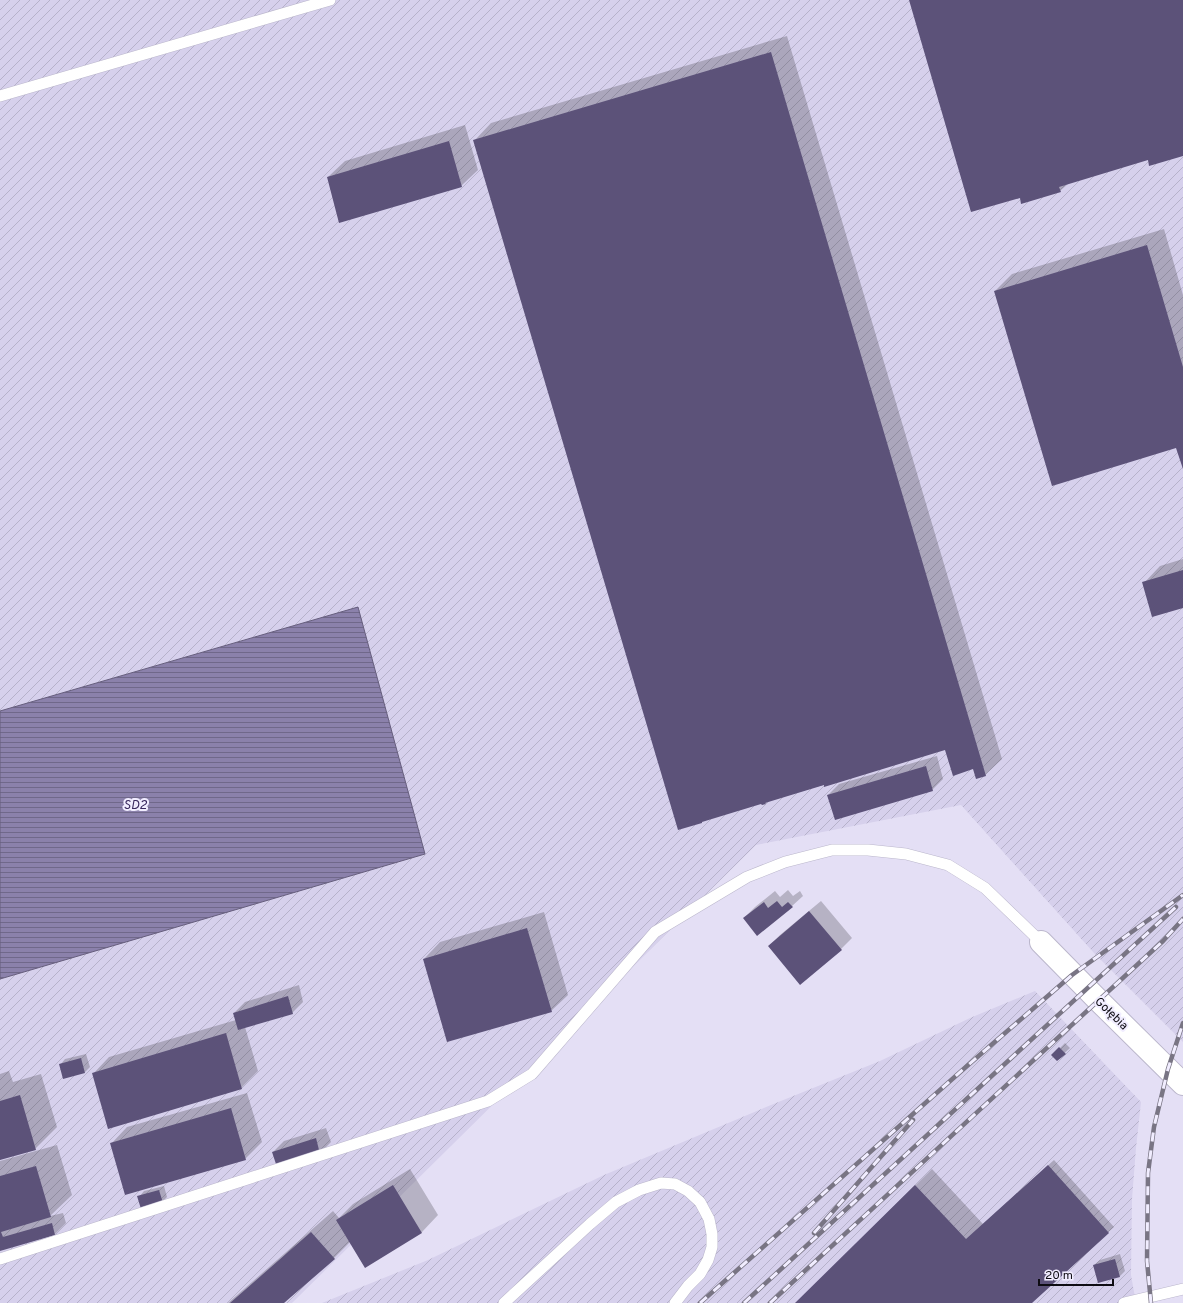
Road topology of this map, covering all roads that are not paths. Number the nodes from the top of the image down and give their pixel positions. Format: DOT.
graph roads {
  1 [pos="330,0"];
  2 [pos="0,96"];
  3 [pos="1041,942"];
  4 [pos="1183,1084"];
  5 [pos="0,1259"];
  6 [pos="1183,1289"];
  7 [pos="504,1303"];
  8 [pos="675,1303"];
  9 [pos="1124,1303"];
  1 -- 2 [label="lane"];
  3 -- 4 [label="street, Gołębia"];
  3 -- 5 [label="lane"];
  6 -- 9 [label="lane"];
  7 -- 8 [label="lane"];
}
